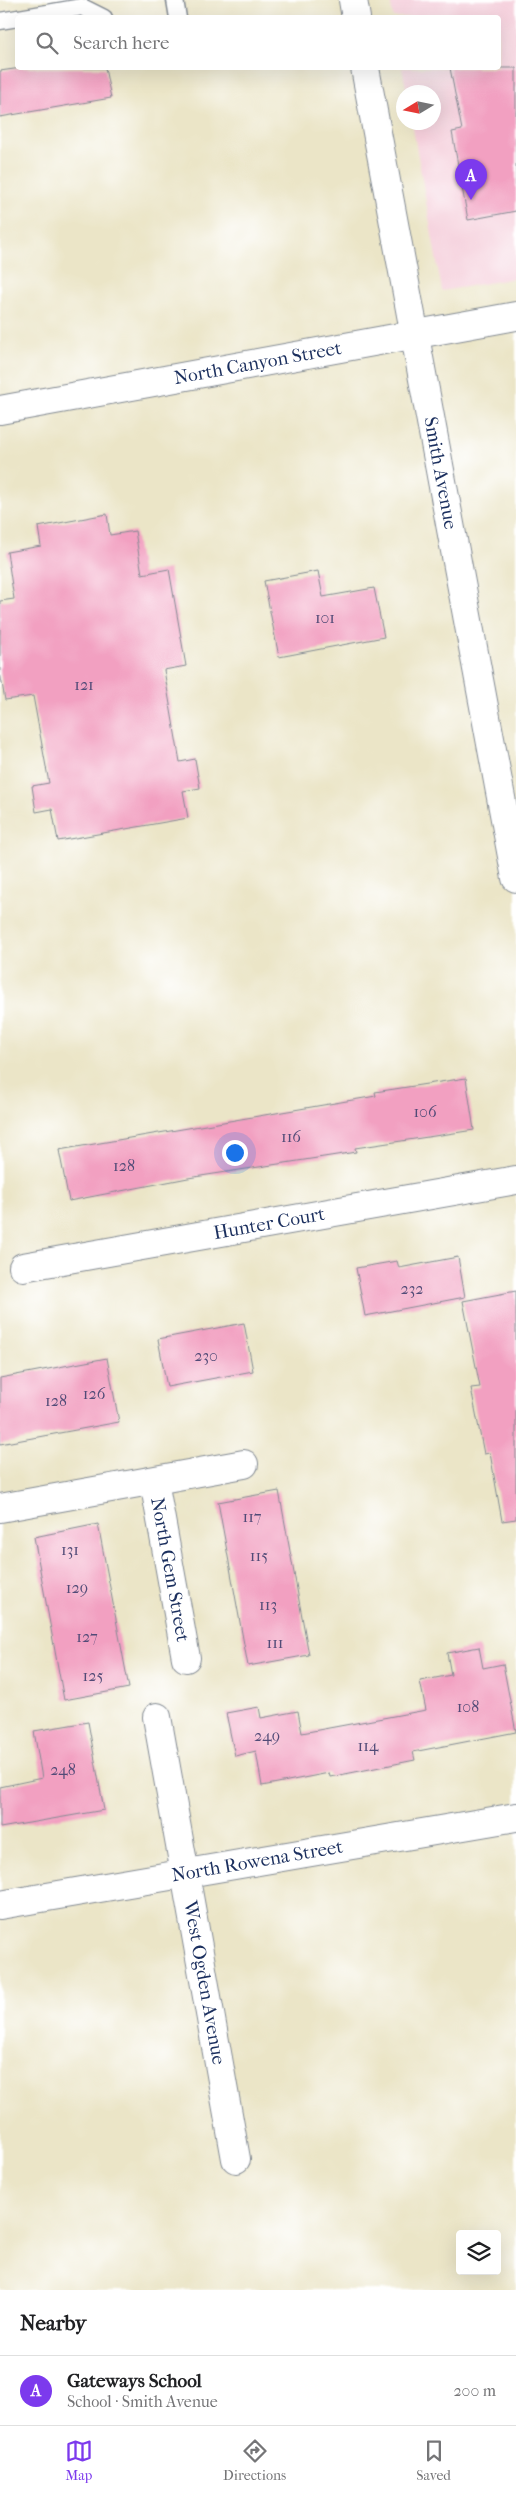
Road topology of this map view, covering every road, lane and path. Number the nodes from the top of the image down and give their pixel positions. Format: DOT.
graph roads {
  1 [pos="175,0"];
  2 [pos="35,15"];
  3 [pos="98,15"];
  4 [pos="178,15"];
  5 [pos="15,18"];
  6 [pos="0,21"];
  7 [pos="365,70"];
  8 [pos="516,316"];
  9 [pos="414,335"];
  10 [pos="0,410"];
  11 [pos="516,878"];
  12 [pos="516,1180"];
  13 [pos="22,1267"];
  14 [pos="244,1464"];
  15 [pos="154,1481"];
  16 [pos="0,1508"];
  17 [pos="186,1658"];
  18 [pos="157,1717"];
  19 [pos="516,1817"];
  20 [pos="186,1874"];
  21 [pos="0,1905"];
  22 [pos="236,2159"];
  1 -- 4 [label="lane"];
  2 -- 3 [label="lane"];
  5 -- 6 [label="lane"];
  7 -- 9 [label="street, Smith Avenue"];
  8 -- 9 [label="street, North Canyon Street"];
  9 -- 10 [label="street, North Canyon Street"];
  9 -- 11 [label="street, Smith Avenue"];
  12 -- 13 [label="street, Hunter Court"];
  14 -- 15 [label="street, North Gem Street"];
  15 -- 16 [label="street, North Gem Street"];
  15 -- 17 [label="street, North Gem Street"];
  18 -- 20 [label="street, West Ogden Avenue"];
  19 -- 20 [label="street, North Rowena Street"];
  20 -- 21 [label="street, North Rowena Street"];
  20 -- 22 [label="street, West Ogden Avenue"];
}
